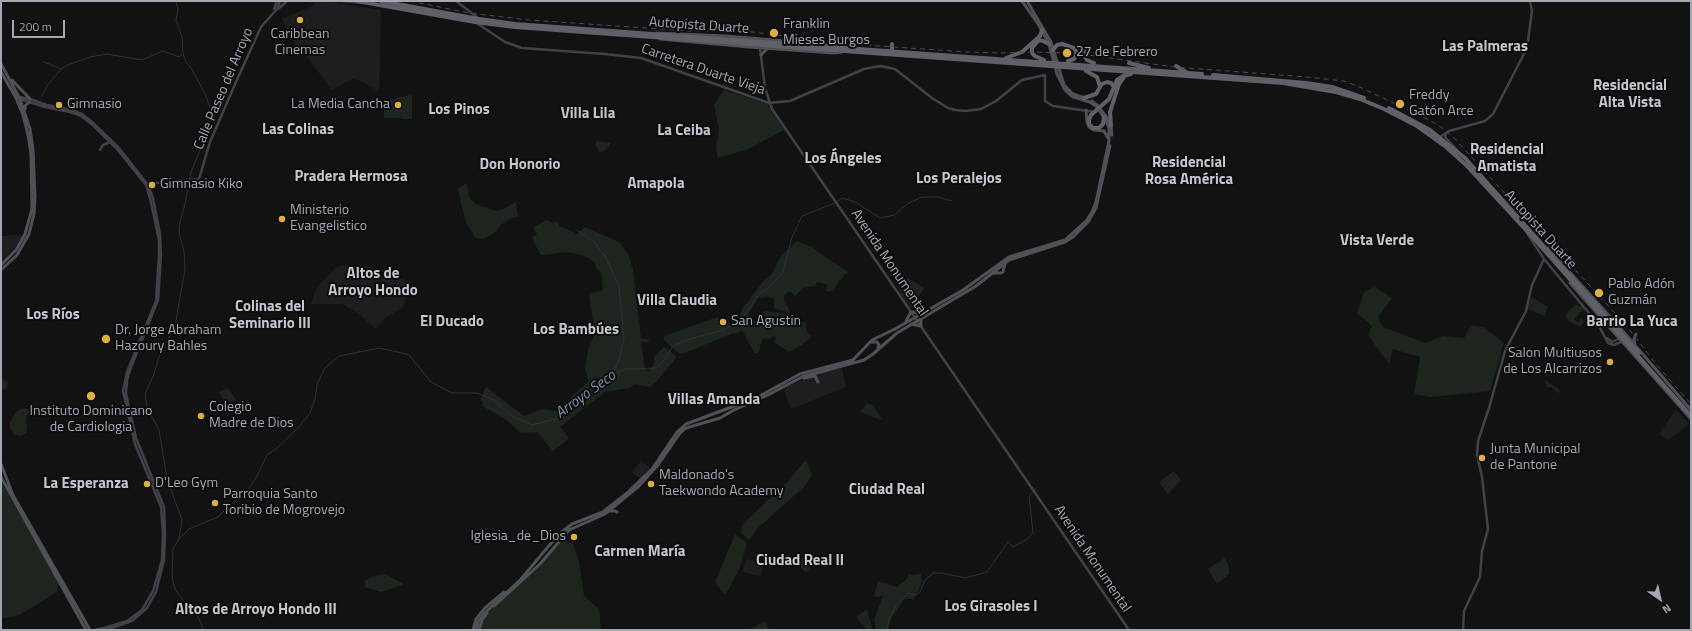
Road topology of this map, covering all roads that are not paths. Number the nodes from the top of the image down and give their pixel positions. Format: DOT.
graph roads {
  1 [pos="278,1"];
  2 [pos="287,1"];
  3 [pos="342,1"];
  4 [pos="357,1"];
  5 [pos="381,1"];
  6 [pos="456,1"];
  7 [pos="1022,1"];
  8 [pos="1530,1"];
  9 [pos="369,3"];
  10 [pos="1027,4"];
  11 [pos="466,9"];
  12 [pos="274,11"];
  13 [pos="463,16"];
  14 [pos="477,21"];
  15 [pos="493,24"];
  16 [pos="489,30"];
  17 [pos="1042,30"];
  18 [pos="652,35"];
  19 [pos="759,39"];
  20 [pos="892,44"];
  21 [pos="1049,44"];
  22 [pos="755,48"];
  23 [pos="760,48"];
  24 [pos="768,48"];
  25 [pos="845,50"];
  26 [pos="892,51"];
  27 [pos="1085,51"];
  28 [pos="761,54"];
  29 [pos="1054,54"];
  30 [pos="993,58"];
  31 [pos="1006,58"];
  32 [pos="1040,59"];
  33 [pos="1068,61"];
  34 [pos="1094,63"];
  35 [pos="1129,63"];
  36 [pos="1,64"];
  37 [pos="1176,66"];
  38 [pos="1125,68"];
  39 [pos="1074,69"];
  40 [pos="1161,71"];
  41 [pos="1,72"];
  42 [pos="1059,73"];
  43 [pos="1138,73"];
  44 [pos="1188,73"];
  45 [pos="7,74"];
  46 [pos="1131,74"];
  47 [pos="1235,78"];
  48 [pos="1100,87"];
  49 [pos="1114,87"];
  50 [pos="17,97"];
  51 [pos="1084,98"];
  52 [pos="30,100"];
  53 [pos="769,103"];
  54 [pos="47,106"];
  55 [pos="1097,106"];
  56 [pos="25,111"];
  57 [pos="1087,111"];
  58 [pos="1095,112"];
  59 [pos="1102,112"];
  60 [pos="1090,117"];
  61 [pos="1104,117"];
  62 [pos="1111,126"];
  63 [pos="1446,132"];
  64 [pos="1440,137"];
  65 [pos="1109,141"];
  66 [pos="110,142"];
  67 [pos="100,150"];
  68 [pos="1459,152"];
  69 [pos="147,184"];
  70 [pos="1501,209"];
  71 [pos="1508,210"];
  72 [pos="1513,215"];
  73 [pos="1513,223"];
  74 [pos="1521,225"];
  75 [pos="1535,235"];
  76 [pos="1536,241"];
  77 [pos="1040,248"];
  78 [pos="1545,260"];
  79 [pos="1007,262"];
  80 [pos="1,265"];
  81 [pos="1549,265"];
  82 [pos="1540,268"];
  83 [pos="1562,268"];
  84 [pos="1,270"];
  85 [pos="993,273"];
  86 [pos="961,293"];
  87 [pos="911,312"];
  88 [pos="923,312"];
  89 [pos="921,318"];
  90 [pos="916,319"];
  91 [pos="1615,322"];
  92 [pos="904,324"];
  93 [pos="911,324"];
  94 [pos="921,326"];
  95 [pos="1609,328"];
  96 [pos="1626,334"];
  97 [pos="1636,334"];
  98 [pos="1629,338"];
  99 [pos="1621,340"];
  100 [pos="1635,345"];
  101 [pos="866,346"];
  102 [pos="876,351"];
  103 [pos="1646,358"];
  104 [pos="1641,363"];
  105 [pos="827,370"];
  106 [pos="796,380"];
  107 [pos="1685,408"];
  108 [pos="722,412"];
  109 [pos="1691,412"];
  110 [pos="715,414"];
  111 [pos="723,416"];
  112 [pos="1691,416"];
  113 [pos="718,419"];
  114 [pos="1691,419"];
  115 [pos="1,464"];
  116 [pos="2,468"];
  117 [pos="1,477"];
  118 [pos="608,512"];
  119 [pos="617,512"];
  120 [pos="547,547"];
  121 [pos="552,551"];
  122 [pos="539,556"];
  123 [pos="545,560"];
  124 [pos="509,590"];
  125 [pos="93,629"];
  126 [pos="106,630"];
  127 [pos="472,630"];
  128 [pos="477,630"];
  129 [pos="1129,630"];
  130 [pos="1463,630"];
  1 -- 12 [label="main road"];
  2 -- 12 [label="main road"];
  3 -- 9 [label="main road, Autopista Duarte"];
  4 -- 9 [label="highway, Autopista Duarte"];
  5 -- 13 [label="highway, Autopista Duarte"];
  6 -- 11 [label="main road, Carretera Duarte Vieja"];
  7 -- 10 [label="main road"];
  8 -- 63 [label="main road"];
  9 -- 14 [label="highway, Autopista Duarte"];
  10 -- 17 [label="main road"];
  10 -- 29 [label="main road"];
  11 -- 13 [label="main road"];
  11 -- 14 [label="main road, Carretera Duarte Vieja"];
  12 -- 69 [label="main road, Calle Paseo del Arroyo"];
  13 -- 14 [label="highway, Autopista Duarte"];
  14 -- 15 [label="highway, Autopista Duarte"];
  14 -- 16 [label="main road, Carretera Duarte Vieja"];
  14 -- 18 [label="highway, Autopista Duarte"];
  15 -- 16 [label="main road"];
  15 -- 18 [label="highway, Autopista Duarte"];
  16 -- 53 [label="main road, Carretera Duarte Vieja"];
  17 -- 21 [label="main road"];
  17 -- 31 [label="highway"];
  18 -- 19 [label="main road"];
  18 -- 22 [label="main road, Autopista Duarte"];
  18 -- 25 [label="highway, Autopista Duarte"];
  19 -- 23 [label="main road, Avenida Monumental"];
  19 -- 25 [label="main road"];
  20 -- 26 [label="highway"];
  21 -- 29 [label="main road"];
  21 -- 32 [label="highway"];
  22 -- 23 [label="main road, Autopista Duarte"];
  22 -- 28 [label="main road"];
  23 -- 24 [label="main road, Autopista Duarte"];
  23 -- 28 [label="main road, Avenida Monumental"];
  24 -- 25 [label="main road, Autopista Duarte"];
  24 -- 28 [label="main road"];
  25 -- 26 [label="highway, Autopista Duarte"];
  25 -- 39 [label="highway, Autopista Duarte"];
  26 -- 30 [label="highway, Autopista Duarte"];
  27 -- 34 [label="highway"];
  28 -- 53 [label="main road, Avenida Monumental"];
  29 -- 33 [label="highway"];
  29 -- 42 [label="main road"];
  30 -- 31 [label="highway"];
  30 -- 38 [label="highway, Autopista Duarte"];
  31 -- 32 [label="highway"];
  32 -- 33 [label="highway"];
  33 -- 34 [label="highway"];
  34 -- 38 [label="highway"];
  35 -- 40 [label="highway"];
  36 -- 45 [label="main road"];
  37 -- 44 [label="highway"];
  38 -- 40 [label="highway, Autopista Duarte"];
  39 -- 43 [label="highway, Autopista Duarte"];
  39 -- 48 [label="highway"];
  40 -- 44 [label="highway, Autopista Duarte"];
  41 -- 50 [label="main road"];
  42 -- 51 [label="main road"];
  42 -- 55 [label="main road"];
  43 -- 46 [label="highway"];
  43 -- 47 [label="highway, Autopista Duarte"];
  44 -- 47 [label="highway, Autopista Duarte"];
  45 -- 50 [label="main road"];
  45 -- 52 [label="main road"];
  46 -- 49 [label="highway"];
  46 -- 62 [label="highway"];
  47 -- 64 [label="highway, Autopista Duarte"];
  47 -- 71 [label="highway, Autopista Duarte"];
  48 -- 49 [label="highway"];
  48 -- 51 [label="highway"];
  49 -- 58 [label="highway"];
  50 -- 52 [label="main road"];
  50 -- 56 [label="main road"];
  50 -- 80 [label="main road"];
  51 -- 55 [label="main road"];
  52 -- 54 [label="main road"];
  52 -- 56 [label="main road"];
  53 -- 57 [label="main road, Carretera Duarte Vieja"];
  53 -- 87 [label="main road, Avenida Monumental"];
  54 -- 66 [label="main road"];
  54 -- 69 [label="main road"];
  55 -- 59 [label="main road"];
  56 -- 84 [label="main road"];
  57 -- 58 [label="main road, Carretera Duarte Vieja"];
  57 -- 60 [label="main road"];
  57 -- 65 [label="main road"];
  58 -- 60 [label="highway"];
  59 -- 61 [label="main road"];
  59 -- 62 [label="main road"];
  60 -- 61 [label="highway"];
  61 -- 65 [label="main road"];
  62 -- 77 [label="main road"];
  63 -- 64 [label="main road"];
  63 -- 68 [label="main road"];
  64 -- 68 [label="highway, Autopista Duarte"];
  65 -- 77 [label="main road"];
  66 -- 67 [label="main road"];
  66 -- 69 [label="main road"];
  68 -- 75 [label="highway, Autopista Duarte"];
  69 -- 125 [label="main road"];
  69 -- 126 [label="main road"];
  70 -- 71 [label="highway"];
  71 -- 72 [label="highway, Autopista Duarte"];
  72 -- 73 [label="highway"];
  72 -- 74 [label="highway, Autopista Duarte"];
  74 -- 76 [label="highway, Autopista Duarte"];
  74 -- 78 [label="main road"];
  75 -- 83 [label="highway, Autopista Duarte"];
  75 -- 91 [label="main road"];
  76 -- 83 [label="highway, Autopista Duarte"];
  76 -- 95 [label="main road"];
  77 -- 79 [label="main road"];
  77 -- 86 [label="main road"];
  78 -- 81 [label="main road"];
  78 -- 82 [label="main road"];
  78 -- 99 [label="main road"];
  79 -- 85 [label="main road"];
  79 -- 85 [label="main road"];
  81 -- 82 [label="main road"];
  81 -- 99 [label="main road"];
  82 -- 130 [label="main road"];
  83 -- 107 [label="highway, Autopista Duarte"];
  85 -- 86 [label="main road"];
  86 -- 88 [label="main road"];
  86 -- 89 [label="main road"];
  87 -- 88 [label="main road"];
  87 -- 90 [label="main road, Avenida Monumental"];
  87 -- 92 [label="main road"];
  88 -- 90 [label="main road"];
  89 -- 90 [label="main road"];
  89 -- 94 [label="main road"];
  90 -- 92 [label="main road"];
  90 -- 93 [label="main road"];
  90 -- 94 [label="main road, Avenida Monumental"];
  91 -- 95 [label="main road"];
  91 -- 96 [label="main road"];
  92 -- 101 [label="main road"];
  93 -- 94 [label="main road"];
  93 -- 102 [label="main road"];
  94 -- 129 [label="main road, Avenida Monumental"];
  95 -- 99 [label="main road"];
  96 -- 98 [label="main road"];
  96 -- 99 [label="main road"];
  97 -- 100 [label="main road"];
  98 -- 99 [label="main road"];
  98 -- 100 [label="main road"];
  99 -- 104 [label="main road"];
  100 -- 103 [label="main road"];
  101 -- 102 [label="main road"];
  101 -- 108 [label="main road"];
  102 -- 105 [label="main road"];
  103 -- 104 [label="main road"];
  103 -- 109 [label="main road"];
  104 -- 114 [label="main road"];
  105 -- 106 [label="main road"];
  105 -- 106 [label="main road"];
  106 -- 111 [label="main road"];
  107 -- 109 [label="highway"];
  107 -- 112 [label="highway"];
  108 -- 110 [label="main road"];
  108 -- 111 [label="main road"];
  110 -- 113 [label="main road"];
  110 -- 120 [label="main road"];
  111 -- 113 [label="main road"];
  113 -- 118 [label="main road"];
  115 -- 116 [label="main road"];
  116 -- 125 [label="main road"];
  117 -- 125 [label="main road"];
  118 -- 119 [label="main road"];
  118 -- 121 [label="main road"];
  120 -- 121 [label="main road"];
  120 -- 122 [label="main road"];
  121 -- 123 [label="main road"];
  122 -- 123 [label="main road"];
  122 -- 124 [label="main road"];
  123 -- 128 [label="main road"];
  124 -- 127 [label="main road"];
  124 -- 128 [label="main road"];
}
